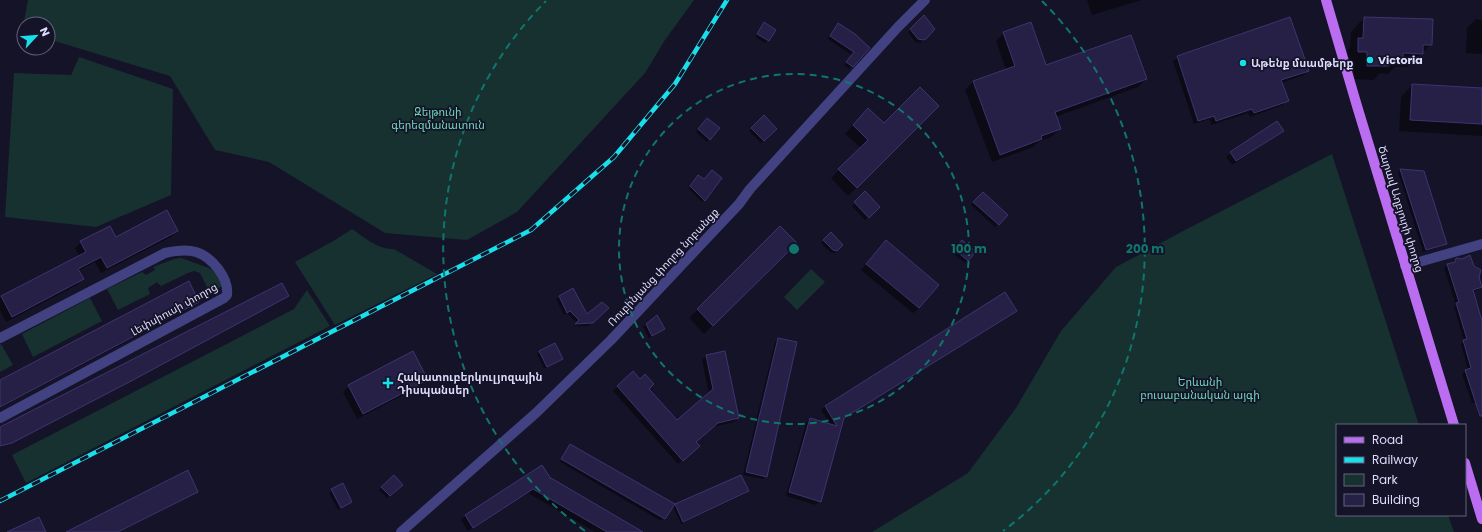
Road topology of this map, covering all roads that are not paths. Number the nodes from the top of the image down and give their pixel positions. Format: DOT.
graph roads {
  1 [pos="925,0"];
  2 [pos="1326,0"];
  3 [pos="1482,244"];
  4 [pos="1406,266"];
  5 [pos="0,338"];
  6 [pos="0,418"];
  7 [pos="1454,424"];
  8 [pos="1466,466"];
  9 [pos="1482,519"];
  10 [pos="401,532"];
  1 -- 10 [label="street, Ռուբինյանց փողոց նրբանցք"];
  2 -- 4 [label="main road, Ծարավ Աղբյուրի փողոց"];
  3 -- 4 [label="street"];
  4 -- 7 [label="main road, Ծարավ Աղբյուրի փողոց"];
  5 -- 6 [label="street, Լեփսիուսի փողոց"];
  8 -- 9 [label="main road"];
}
